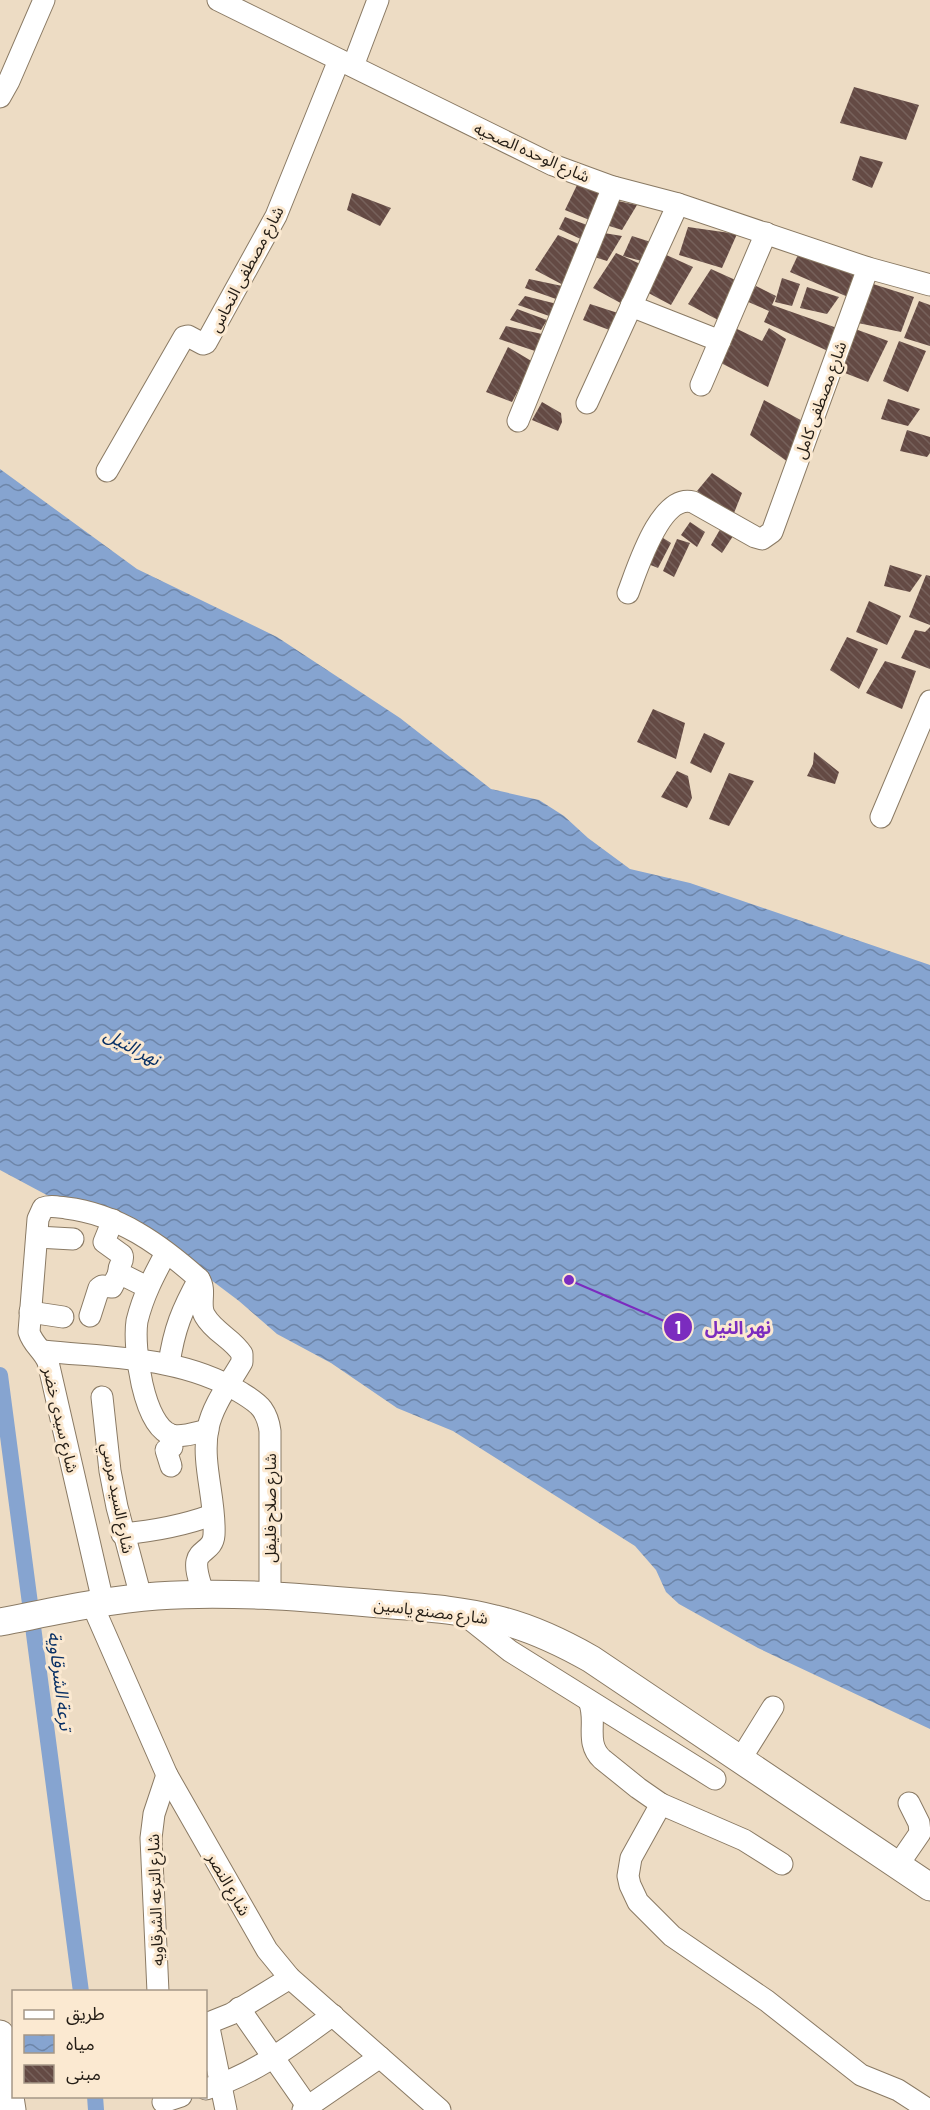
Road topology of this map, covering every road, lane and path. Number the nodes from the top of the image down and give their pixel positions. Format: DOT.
graph roads {
  1 [pos="44,0"];
  2 [pos="378,0"];
  3 [pos="230,3"];
  4 [pos="346,63"];
  5 [pos="0,97"];
  6 [pos="613,187"];
  7 [pos="678,204"];
  8 [pos="766,233"];
  9 [pos="868,268"];
  10 [pos="930,285"];
  11 [pos="631,306"];
  12 [pos="720,341"];
  13 [pos="701,385"];
  14 [pos="587,403"];
  15 [pos="518,421"];
  16 [pos="107,471"];
  17 [pos="628,593"];
  18 [pos="930,701"];
  19 [pos="881,817"];
  20 [pos="112,1220"];
  21 [pos="37,1237"];
  22 [pos="73,1239"];
  23 [pos="166,1253"];
  24 [pos="119,1273"];
  25 [pos="199,1280"];
  26 [pos="147,1287"];
  27 [pos="30,1312"];
  28 [pos="90,1316"];
  29 [pos="63,1317"];
  30 [pos="43,1352"];
  31 [pos="137,1360"];
  32 [pos="169,1364"];
  33 [pos="229,1385"];
  34 [pos="102,1398"];
  35 [pos="208,1430"];
  36 [pos="169,1434"];
  37 [pos="171,1466"];
  38 [pos="117,1507"];
  39 [pos="83,1514"];
  40 [pos="212,1515"];
  41 [pos="122,1534"];
  42 [pos="203,1593"];
  43 [pos="270,1596"];
  44 [pos="141,1597"];
  45 [pos="98,1603"];
  46 [pos="461,1612"];
  47 [pos="0,1622"];
  48 [pos="589,1701"];
  49 [pos="773,1707"];
  50 [pos="740,1760"];
  51 [pos="167,1775"];
  52 [pos="715,1779"];
  53 [pos="909,1803"];
  54 [pos="661,1804"];
  55 [pos="782,1864"];
  56 [pos="898,1865"];
  57 [pos="930,1887"];
  58 [pos="290,1978"];
  59 [pos="158,1990"];
  60 [pos="239,2008"];
  61 [pos="333,2015"];
  62 [pos="207,2024"];
  63 [pos="0,2034"];
  64 [pos="380,2057"];
  65 [pos="274,2058"];
  66 [pos="213,2087"];
  67 [pos="431,2108"];
  68 [pos="307,2109"];
  69 [pos="12,2110"];
  70 [pos="226,2110"];
  71 [pos="929,2110"];
  1 -- 5 [label="street"];
  2 -- 4 [label="street"];
  3 -- 4 [label="street, شارع الوحده الصحيه"];
  4 -- 6 [label="street, شارع الوحده الصحيه"];
  4 -- 16 [label="street, شارع مصطفى النحاس"];
  6 -- 7 [label="street, شارع الوحده الصحيه"];
  6 -- 15 [label="street"];
  7 -- 8 [label="street, شارع الوحده الصحيه"];
  7 -- 11 [label="street"];
  8 -- 9 [label="street, شارع الوحده الصحيه"];
  8 -- 12 [label="street"];
  9 -- 10 [label="street, شارع الوحده الصحيه"];
  9 -- 17 [label="street, شارع مصطفى كامل"];
  11 -- 12 [label="street"];
  11 -- 14 [label="street"];
  12 -- 13 [label="street"];
  18 -- 19 [label="street"];
  20 -- 21 [label="street, شارع سيدى خضر"];
  20 -- 23 [label="street"];
  20 -- 24 [label="street"];
  21 -- 22 [label="street"];
  21 -- 27 [label="street, شارع سيدى خضر"];
  23 -- 25 [label="street"];
  23 -- 26 [label="street"];
  24 -- 26 [label="street"];
  24 -- 28 [label="street"];
  25 -- 32 [label="street"];
  25 -- 33 [label="street"];
  26 -- 31 [label="street"];
  27 -- 29 [label="street"];
  27 -- 30 [label="street, شارع سيدى خضر"];
  30 -- 31 [label="street"];
  30 -- 39 [label="street, شارع سيدى خضر"];
  31 -- 32 [label="street"];
  31 -- 36 [label="street"];
  32 -- 33 [label="street"];
  33 -- 35 [label="street"];
  33 -- 43 [label="street, شارع صلاح فليفل"];
  34 -- 38 [label="street, شارع السيد مرسي"];
  35 -- 36 [label="street"];
  35 -- 40 [label="street"];
  36 -- 37 [label="street"];
  38 -- 39 [label="street"];
  38 -- 41 [label="street, شارع السيد مرسي"];
  39 -- 45 [label="street, شارع سيدى خضر"];
  40 -- 41 [label="street"];
  40 -- 42 [label="street"];
  41 -- 44 [label="street, شارع السيد مرسي"];
  42 -- 43 [label="main road, شارع مصنع ياسين"];
  42 -- 44 [label="main road, شارع مصنع ياسين"];
  43 -- 46 [label="main road, شارع مصنع ياسين"];
  44 -- 45 [label="main road, شارع مصنع ياسين"];
  45 -- 47 [label="main road, شارع مصنع ياسين"];
  45 -- 51 [label="street, شارع النصر"];
  46 -- 48 [label="street"];
  46 -- 50 [label="main road, شارع مصنع ياسين"];
  48 -- 52 [label="street"];
  48 -- 54 [label="street"];
  49 -- 50 [label="street"];
  50 -- 56 [label="main road, شارع مصنع ياسين"];
  51 -- 58 [label="street, شارع النصر"];
  51 -- 59 [label="street, شارع الترعه الشرقاويه"];
  53 -- 56 [label="street"];
  54 -- 55 [label="street"];
  54 -- 71 [label="street"];
  56 -- 57 [label="main road, شارع مصنع ياسين"];
  58 -- 60 [label="street"];
  58 -- 61 [label="street, شارع النصر"];
  60 -- 62 [label="street"];
  60 -- 65 [label="street"];
  61 -- 64 [label="street, شارع النصر"];
  61 -- 65 [label="street"];
  62 -- 66 [label="street"];
  63 -- 69 [label="main road"];
  64 -- 67 [label="street, شارع النصر"];
  64 -- 68 [label="street"];
  65 -- 66 [label="street"];
  65 -- 68 [label="street"];
  66 -- 70 [label="street"];
}
